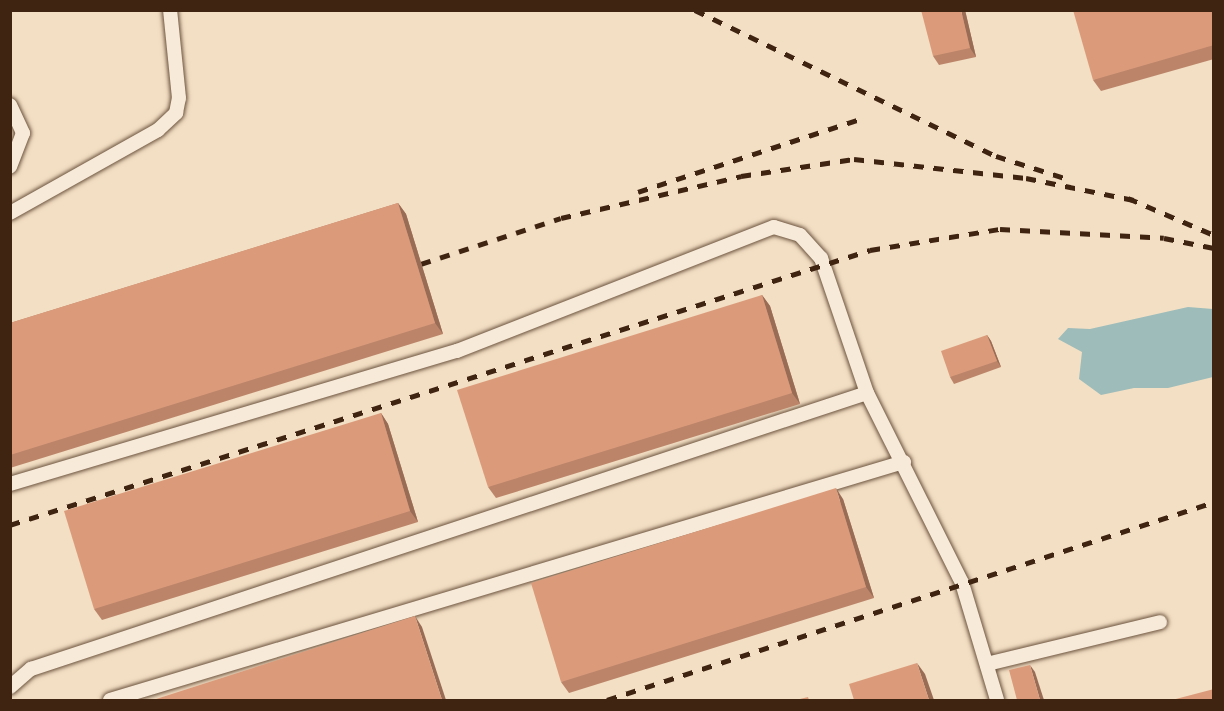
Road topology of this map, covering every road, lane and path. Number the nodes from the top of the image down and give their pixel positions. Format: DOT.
graph roads {
  1 [pos="170,10"];
  2 [pos="10,105"];
  3 [pos="10,167"];
  4 [pos="10,213"];
  5 [pos="867,393"];
  6 [pos="904,462"];
  7 [pos="10,484"];
  8 [pos="1160,622"];
  9 [pos="987,664"];
  10 [pos="10,687"];
  11 [pos="110,700"];
  12 [pos="998,700"];
  1 -- 4 [label="lane"];
  2 -- 3 [label="lane"];
  5 -- 6 [label="lane"];
  5 -- 7 [label="lane"];
  5 -- 10 [label="lane"];
  6 -- 9 [label="lane"];
  6 -- 11 [label="lane"];
  8 -- 9 [label="lane"];
  9 -- 12 [label="lane"];
}
